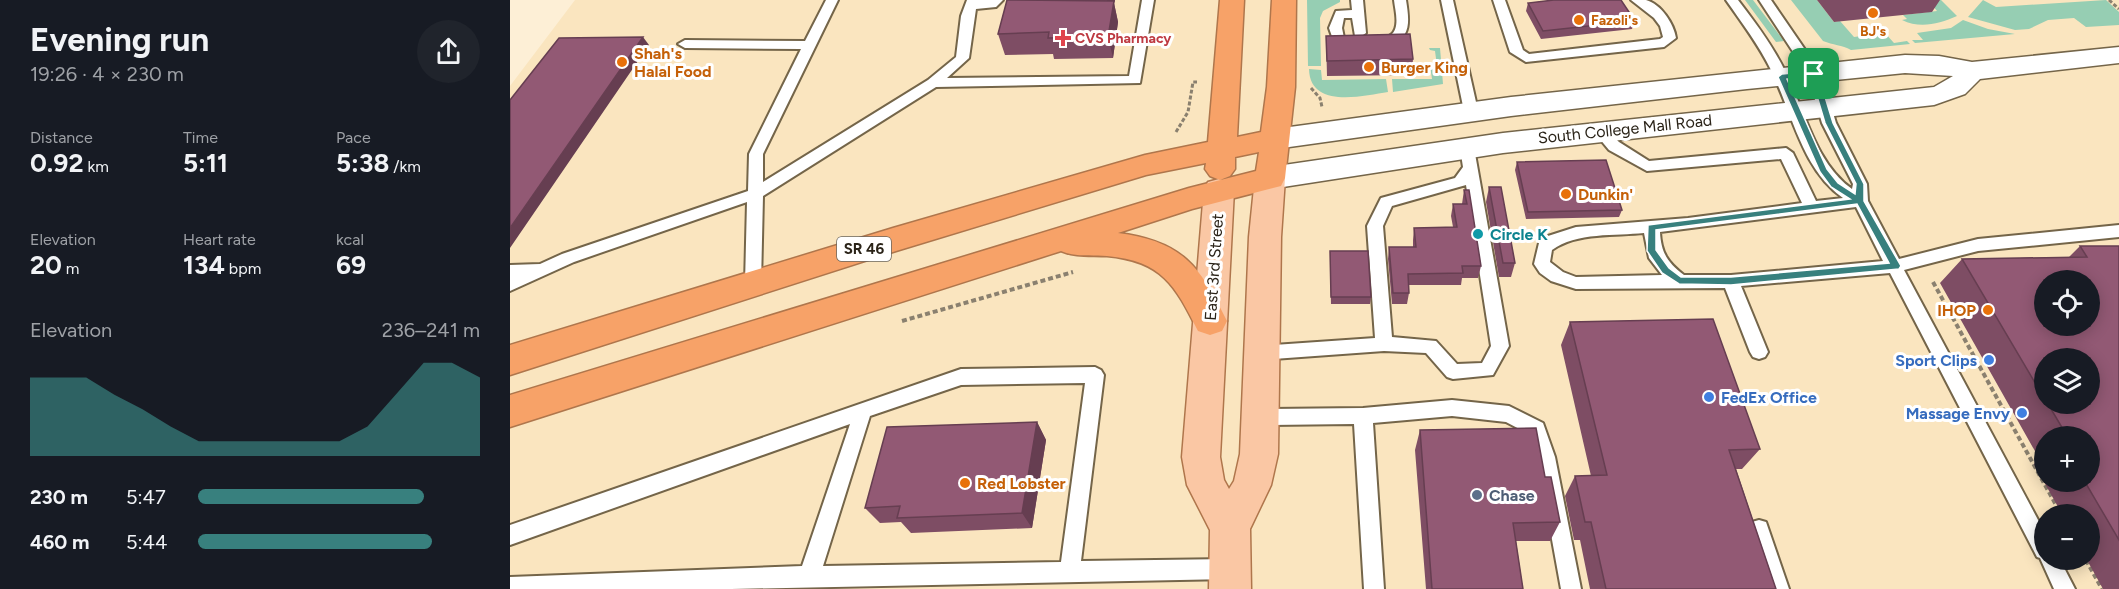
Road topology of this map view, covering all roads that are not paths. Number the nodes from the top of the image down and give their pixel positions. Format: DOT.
graph roads {
  1 [pos="832,0"];
  2 [pos="997,0"];
  3 [pos="1148,0"];
  4 [pos="1232,0"];
  5 [pos="1284,0"];
  6 [pos="1400,0"];
  7 [pos="1447,0"];
  8 [pos="1499,0"];
  9 [pos="1637,0"];
  10 [pos="1732,0"];
  11 [pos="1765,0"];
  12 [pos="972,3"];
  13 [pos="1358,7"];
  14 [pos="1365,41"];
  15 [pos="686,44"];
  16 [pos="810,45"];
  17 [pos="2119,55"];
  18 [pos="1972,71"];
  19 [pos="1814,74"];
  20 [pos="1782,77"];
  21 [pos="933,84"];
  22 [pos="1825,108"];
  23 [pos="1471,111"];
  24 [pos="1796,111"];
  25 [pos="1601,132"];
  26 [pos="1275,139"];
  27 [pos="1222,148"];
  28 [pos="1468,157"];
  29 [pos="1270,178"];
  30 [pos="1219,190"];
  31 [pos="756,194"];
  32 [pos="1860,201"];
  33 [pos="1811,206"];
  34 [pos="1652,227"];
  35 [pos="2119,231"];
  36 [pos="1047,243"];
  37 [pos="1896,266"];
  38 [pos="544,269"];
  39 [pos="510,271"];
  40 [pos="1679,280"];
  41 [pos="1731,281"];
  42 [pos="753,284"];
  43 [pos="510,285"];
  44 [pos="1210,321"];
  45 [pos="1384,344"];
  46 [pos="1759,352"];
  47 [pos="1262,353"];
  48 [pos="510,360"];
  49 [pos="510,411"];
  50 [pos="863,411"];
  51 [pos="1363,416"];
  52 [pos="1260,417"];
  53 [pos="1230,527"];
  54 [pos="1759,529"];
  55 [pos="2034,531"];
  56 [pos="510,535"];
  57 [pos="2055,570"];
  58 [pos="1070,572"];
  59 [pos="809,576"];
  60 [pos="1230,579"];
  61 [pos="606,586"];
  62 [pos="510,587"];
  63 [pos="1374,589"];
  64 [pos="1571,589"];
  65 [pos="1779,589"];
  66 [pos="2065,589"];
  1 -- 16 [label="lane"];
  2 -- 12 [label="lane"];
  3 -- 21 [label="lane"];
  4 -- 27 [label="highway, East 3rd Street"];
  5 -- 26 [label="highway"];
  6 -- 14 [label="lane"];
  7 -- 23 [label="lane"];
  8 -- 9 [label="lane"];
  10 -- 20 [label="lane"];
  11 -- 19 [label="lane"];
  12 -- 21 [label="lane"];
  13 -- 14 [label="lane"];
  13 -- 14 [label="lane"];
  15 -- 16 [label="lane"];
  16 -- 31 [label="lane"];
  17 -- 18 [label="main road"];
  18 -- 19 [label="main road"];
  18 -- 22 [label="main road, South College Mall Road"];
  19 -- 20 [label="main road"];
  19 -- 22 [label="lane"];
  20 -- 23 [label="main road"];
  20 -- 24 [label="lane"];
  21 -- 31 [label="lane"];
  22 -- 24 [label="main road, South College Mall Road"];
  22 -- 32 [label="lane"];
  23 -- 26 [label="main road"];
  24 -- 25 [label="main road, South College Mall Road"];
  24 -- 32 [label="lane"];
  25 -- 28 [label="main road, South College Mall Road"];
  25 -- 33 [label="lane"];
  26 -- 27 [label="highway, SR 46"];
  26 -- 29 [label="highway"];
  27 -- 30 [label="highway, East 3rd Street"];
  27 -- 42 [label="highway, SR 46"];
  28 -- 29 [label="main road, South College Mall Road"];
  28 -- 45 [label="lane"];
  28 -- 45 [label="lane"];
  29 -- 30 [label="highway"];
  29 -- 47 [label="main road"];
  30 -- 36 [label="highway"];
  30 -- 44 [label="main road, East 3rd Street"];
  31 -- 38 [label="lane"];
  31 -- 42 [label="lane"];
  32 -- 33 [label="lane"];
  32 -- 37 [label="lane"];
  33 -- 34 [label="lane"];
  34 -- 40 [label="lane"];
  34 -- 40 [label="lane"];
  35 -- 37 [label="lane"];
  36 -- 44 [label="highway"];
  36 -- 49 [label="highway"];
  37 -- 41 [label="lane"];
  37 -- 55 [label="lane"];
  38 -- 39 [label="lane"];
  38 -- 43 [label="lane"];
  40 -- 41 [label="lane"];
  41 -- 46 [label="lane"];
  42 -- 48 [label="highway, SR 46"];
  44 -- 53 [label="main road, East 3rd Street"];
  45 -- 47 [label="lane"];
  47 -- 52 [label="main road"];
  50 -- 56 [label="lane"];
  50 -- 58 [label="lane"];
  50 -- 59 [label="lane"];
  51 -- 52 [label="lane"];
  51 -- 63 [label="lane"];
  51 -- 64 [label="lane"];
  52 -- 53 [label="main road"];
  53 -- 60 [label="main road"];
  54 -- 65 [label="lane"];
  57 -- 66 [label="lane"];
  58 -- 59 [label="lane"];
  58 -- 60 [label="lane"];
  59 -- 61 [label="lane"];
  61 -- 62 [label="lane"];
}
